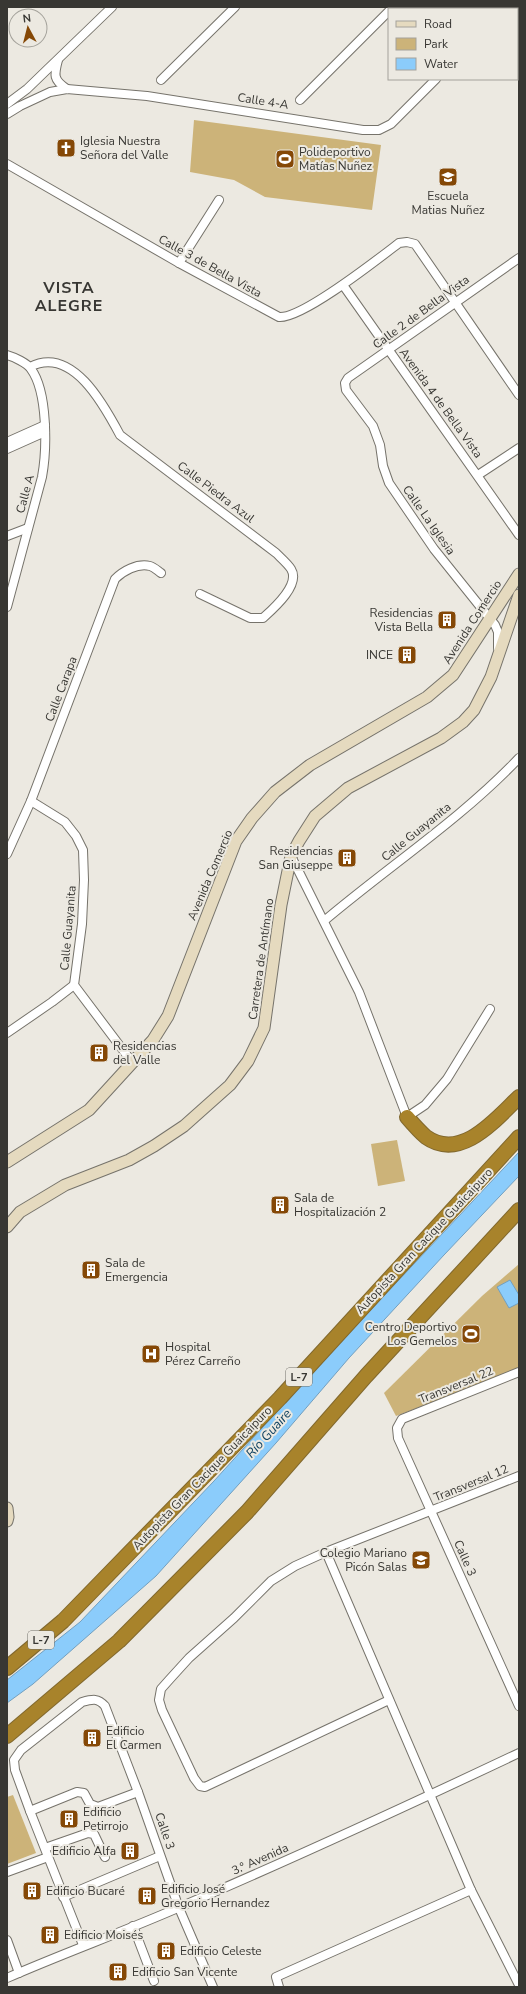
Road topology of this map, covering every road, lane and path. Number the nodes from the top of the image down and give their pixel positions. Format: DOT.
graph roads {
  1 [pos="112,7"];
  2 [pos="235,7"];
  3 [pos="388,12"];
  4 [pos="58,59"];
  5 [pos="161,80"];
  6 [pos="435,80"];
  7 [pos="67,89"];
  8 [pos="300,100"];
  9 [pos="7,104"];
  10 [pos="7,114"];
  11 [pos="7,164"];
  12 [pos="219,200"];
  13 [pos="519,258"];
  14 [pos="179,263"];
  15 [pos="343,285"];
  16 [pos="455,301"];
  17 [pos="388,351"];
  18 [pos="7,355"];
  19 [pos="30,367"];
  20 [pos="346,390"];
  21 [pos="519,395"];
  22 [pos="45,428"];
  23 [pos="7,442"];
  24 [pos="519,448"];
  25 [pos="7,449"];
  26 [pos="478,475"];
  27 [pos="28,528"];
  28 [pos="519,535"];
  29 [pos="7,536"];
  30 [pos="161,573"];
  31 [pos="519,574"];
  32 [pos="200,594"];
  33 [pos="519,596"];
  34 [pos="7,607"];
  35 [pos="490,620"];
  36 [pos="498,658"];
  37 [pos="519,758"];
  38 [pos="31,801"];
  39 [pos="7,854"];
  40 [pos="291,856"];
  41 [pos="324,921"];
  42 [pos="74,985"];
  43 [pos="490,1009"];
  44 [pos="7,1033"];
  45 [pos="132,1062"];
  46 [pos="519,1097"];
  47 [pos="407,1117"];
  48 [pos="519,1137"];
  49 [pos="7,1162"];
  50 [pos="519,1210"];
  51 [pos="7,1227"];
  52 [pos="519,1372"];
  53 [pos="402,1420"];
  54 [pos="519,1476"];
  55 [pos="7,1508"];
  56 [pos="431,1512"];
  57 [pos="7,1521"];
  58 [pos="326,1552"];
  59 [pos="7,1668"];
  60 [pos="390,1700"];
  61 [pos="519,1706"];
  62 [pos="7,1736"];
  63 [pos="519,1753"];
  64 [pos="138,1792"];
  65 [pos="431,1794"];
  66 [pos="30,1811"];
  67 [pos="45,1848"];
  68 [pos="160,1856"];
  69 [pos="48,1857"];
  70 [pos="105,1857"];
  71 [pos="7,1872"];
  72 [pos="471,1890"];
  73 [pos="63,1897"];
  74 [pos="179,1908"];
  75 [pos="133,1926"];
  76 [pos="7,1940"];
  77 [pos="83,1945"];
  78 [pos="19,1973"];
  79 [pos="7,1978"];
  80 [pos="154,1981"];
  81 [pos="519,1985"];
  82 [pos="213,1987"];
  83 [pos="280,1987"];
  1 -- 4 [label="street"];
  2 -- 5 [label="street"];
  3 -- 8 [label="street"];
  4 -- 7 [label="street"];
  4 -- 9 [label="street"];
  6 -- 7 [label="street, Calle 4-A"];
  7 -- 10 [label="street, Calle 4-A"];
  11 -- 14 [label="street, Calle 3 de Bella Vista"];
  12 -- 14 [label="street"];
  13 -- 16 [label="street, Calle 2 de Bella Vista"];
  14 -- 15 [label="street, Calle 3 de Bella Vista"];
  15 -- 16 [label="street, Calle 3 de Bella Vista"];
  15 -- 17 [label="street, Avenida 4 de Bella Vista"];
  16 -- 17 [label="street, Calle 2 de Bella Vista"];
  16 -- 21 [label="street"];
  17 -- 20 [label="street, Calle 2 de Bella Vista"];
  17 -- 26 [label="street, Avenida 4 de Bella Vista"];
  18 -- 19 [label="street"];
  19 -- 22 [label="street, Calle A"];
  19 -- 32 [label="street, Calle Piedra Azul"];
  20 -- 35 [label="street, Calle La Iglesia"];
  22 -- 23 [label="street"];
  22 -- 25 [label="street"];
  22 -- 27 [label="street, Calle A"];
  24 -- 26 [label="street"];
  26 -- 28 [label="street, Avenida 4 de Bella Vista"];
  27 -- 29 [label="street"];
  27 -- 34 [label="street, Calle A"];
  30 -- 38 [label="street, Calle Carapa"];
  31 -- 35 [label="main road, Avenida Comercio"];
  33 -- 36 [label="main road, Carretera de Antímano"];
  35 -- 36 [label="street, Calle La Iglesia"];
  35 -- 45 [label="main road, Avenida Comercio"];
  36 -- 40 [label="main road, Carretera de Antímano"];
  37 -- 41 [label="street, Calle Guayanita"];
  38 -- 39 [label="street, Calle Carapa"];
  38 -- 42 [label="street, Calle Guayanita"];
  40 -- 41 [label="street"];
  40 -- 51 [label="main road, Carretera de Antímano"];
  41 -- 47 [label="street"];
  42 -- 44 [label="street"];
  42 -- 45 [label="street, Calle Guayanita"];
  43 -- 47 [label="street"];
  45 -- 49 [label="main road, Avenida Comercio"];
  46 -- 47 [label="highway"];
  48 -- 59 [label="highway, Autopista Gran Cacique Guaicaipuro / L-7"];
  50 -- 62 [label="highway"];
  52 -- 53 [label="street, Transversal 22"];
  53 -- 56 [label="street, Calle 3"];
  54 -- 56 [label="street, Transversal 12"];
  55 -- 57 [label="main road"];
  56 -- 58 [label="street, Transversal 12"];
  56 -- 61 [label="street, Calle 3"];
  58 -- 60 [label="street"];
  58 -- 60 [label="street, Transversal 12"];
  60 -- 65 [label="street"];
  63 -- 65 [label="street, 3.° Avenida"];
  64 -- 66 [label="street"];
  64 -- 66 [label="street, Calle 3"];
  64 -- 68 [label="street, Calle 3"];
  65 -- 72 [label="street"];
  65 -- 74 [label="street, 3.° Avenida"];
  66 -- 67 [label="street"];
  67 -- 69 [label="street"];
  67 -- 70 [label="street"];
  68 -- 73 [label="street"];
  68 -- 74 [label="street, Calle 3"];
  69 -- 71 [label="street"];
  69 -- 73 [label="street"];
  72 -- 81 [label="street"];
  72 -- 83 [label="street"];
  73 -- 77 [label="street"];
  74 -- 75 [label="street, 3.° Avenida"];
  74 -- 82 [label="street, Calle 3"];
  75 -- 77 [label="street, 3.° Avenida"];
  75 -- 80 [label="street"];
  76 -- 78 [label="street"];
  77 -- 78 [label="street, 3.° Avenida"];
  78 -- 79 [label="street, 3.° Avenida"];
}
